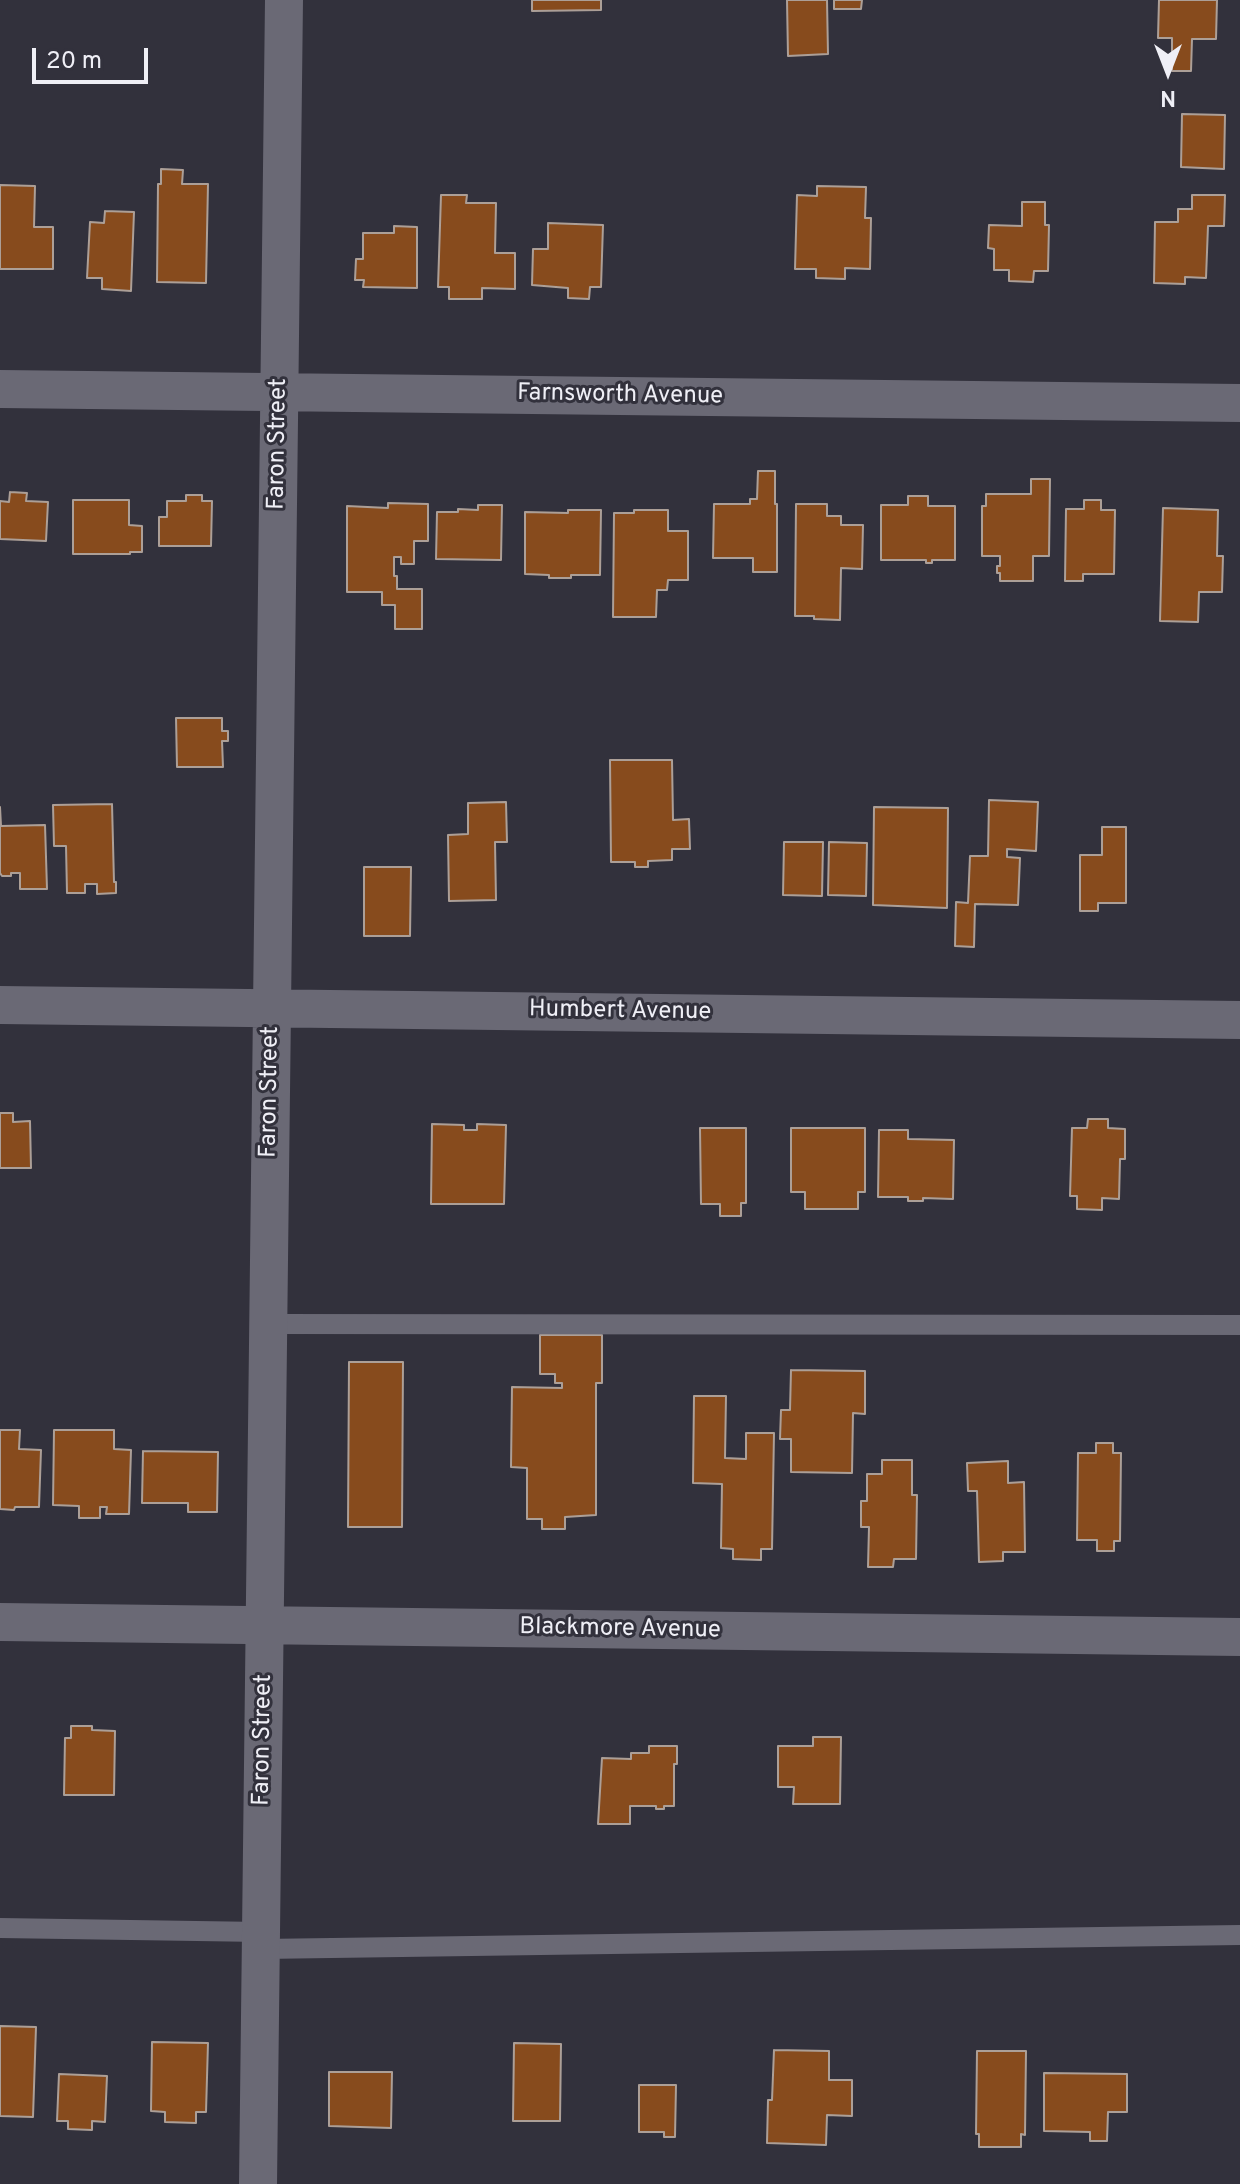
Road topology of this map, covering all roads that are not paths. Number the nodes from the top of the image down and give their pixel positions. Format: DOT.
graph roads {
  1 [pos="284,0"];
  2 [pos="0,389"];
  3 [pos="280,392"];
  4 [pos="1240,403"];
  5 [pos="0,1005"];
  6 [pos="272,1008"];
  7 [pos="1240,1020"];
  8 [pos="269,1324"];
  9 [pos="1240,1325"];
  10 [pos="0,1622"];
  11 [pos="265,1625"];
  12 [pos="1240,1637"];
  13 [pos="0,1928"];
  14 [pos="1240,1935"];
  15 [pos="262,1940"];
  16 [pos="258,2184"];
  1 -- 3 [label="street, Faron Street"];
  2 -- 3 [label="street, Farnsworth Avenue"];
  3 -- 4 [label="street, Farnsworth Avenue"];
  3 -- 6 [label="street, Faron Street"];
  5 -- 6 [label="street, Humbert Avenue"];
  6 -- 7 [label="street, Humbert Avenue"];
  6 -- 8 [label="street, Faron Street"];
  8 -- 9 [label="lane"];
  8 -- 11 [label="street, Faron Street"];
  10 -- 11 [label="street, Blackmore Avenue"];
  11 -- 12 [label="street, Blackmore Avenue"];
  11 -- 15 [label="street, Faron Street"];
  13 -- 15 [label="lane"];
  14 -- 15 [label="lane"];
  15 -- 16 [label="street, Faron Street"];
}
